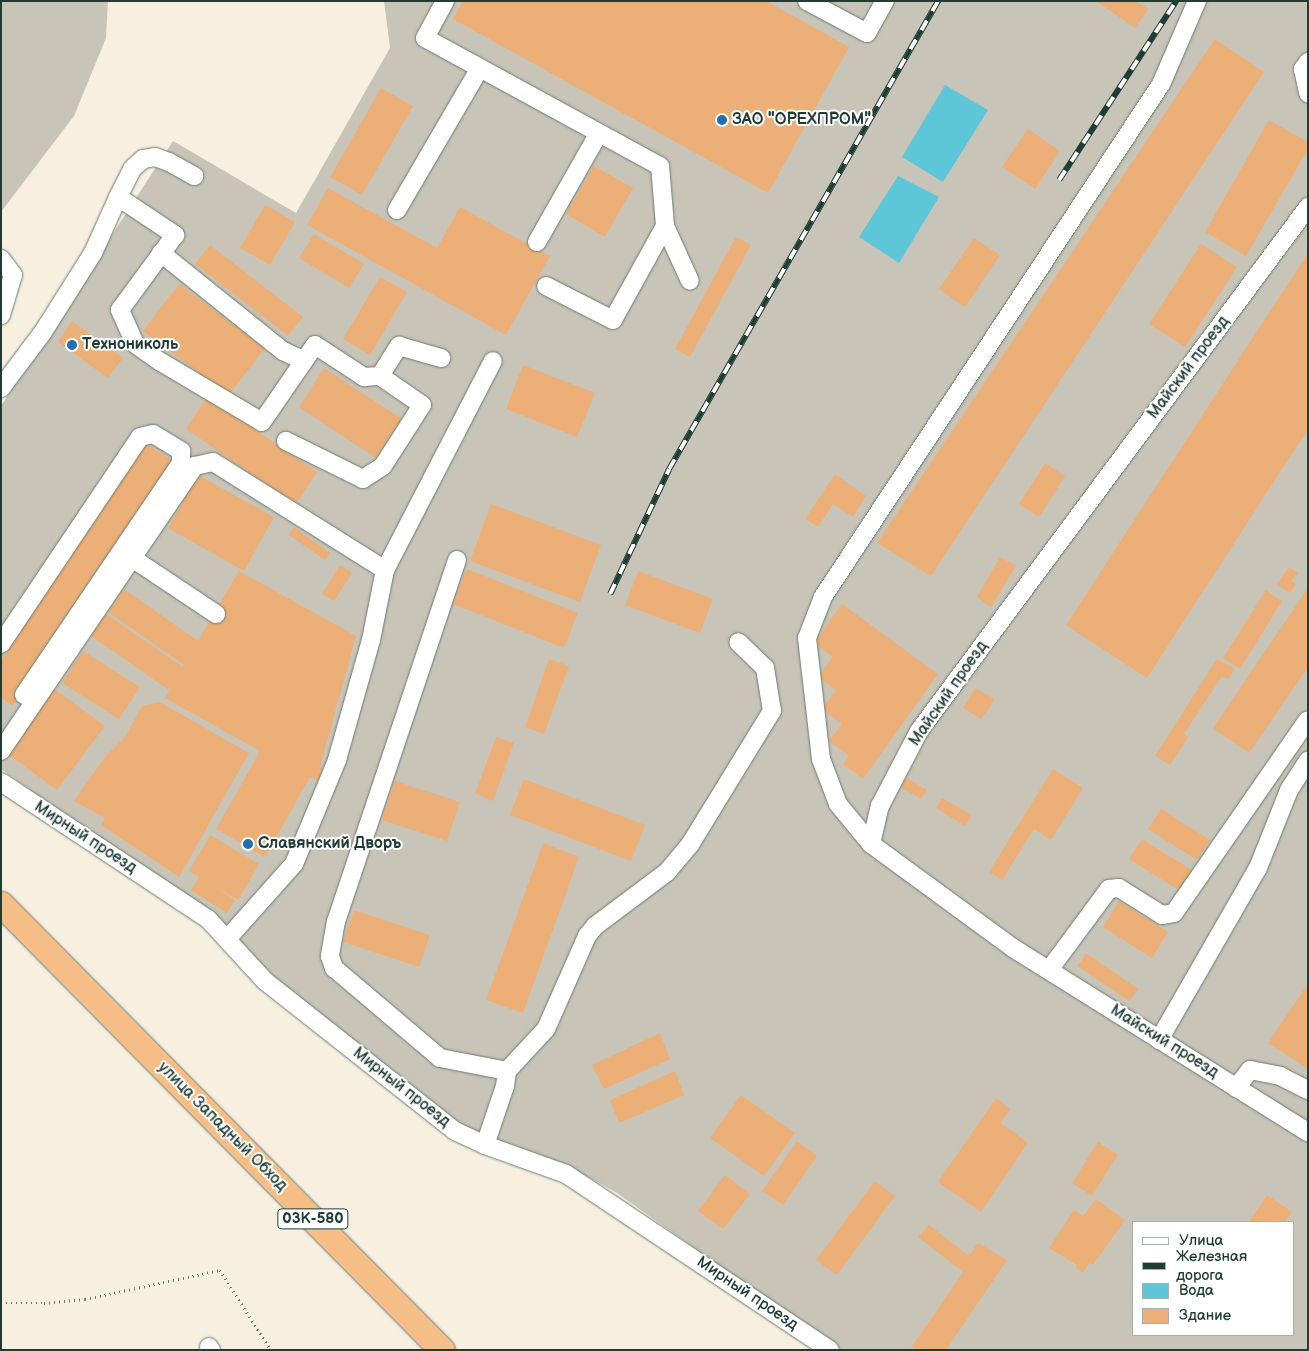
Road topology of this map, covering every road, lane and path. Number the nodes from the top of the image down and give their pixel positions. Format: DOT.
graph roads {
  1 [pos="445,1"];
  2 [pos="807,1"];
  3 [pos="885,1"];
  4 [pos="1197,1"];
  5 [pos="1308,62"];
  6 [pos="480,68"];
  7 [pos="1308,93"];
  8 [pos="599,133"];
  9 [pos="194,176"];
  10 [pos="118,196"];
  11 [pos="1308,207"];
  12 [pos="397,210"];
  13 [pos="665,226"];
  14 [pos="537,242"];
  15 [pos="161,253"];
  16 [pos="1,259"];
  17 [pos="690,281"];
  18 [pos="546,286"];
  19 [pos="1,315"];
  20 [pos="441,358"];
  21 [pos="304,361"];
  22 [pos="494,361"];
  23 [pos="380,376"];
  24 [pos="1,388"];
  25 [pos="286,441"];
  26 [pos="132,558"];
  27 [pos="457,560"];
  28 [pos="385,570"];
  29 [pos="216,614"];
  30 [pos="738,642"];
  31 [pos="1,644"];
  32 [pos="24,694"];
  33 [pos="1307,721"];
  34 [pos="1,751"];
  35 [pos="1308,761"];
  36 [pos="1,782"];
  37 [pos="871,844"];
  38 [pos="1,904"];
  39 [pos="1,916"];
  40 [pos="228,938"];
  41 [pos="1049,970"];
  42 [pos="1159,1040"];
  43 [pos="507,1071"];
  44 [pos="1236,1088"];
  45 [pos="1308,1090"];
  46 [pos="1308,1132"];
  47 [pos="484,1145"];
  48 [pos="1,1303"];
  49 [pos="271,1350"];
  50 [pos="428,1350"];
  51 [pos="442,1350"];
  52 [pos="830,1350"];
  1 -- 6 [label="street"];
  2 -- 3 [label="street"];
  4 -- 37 [label="street"];
  5 -- 7 [label="street"];
  6 -- 8 [label="street"];
  6 -- 12 [label="street"];
  8 -- 13 [label="street"];
  8 -- 14 [label="street"];
  9 -- 10 [label="street"];
  10 -- 15 [label="street"];
  10 -- 24 [label="street"];
  11 -- 37 [label="street, Майский проезд"];
  13 -- 17 [label="street"];
  13 -- 18 [label="street"];
  15 -- 21 [label="street"];
  15 -- 21 [label="street"];
  16 -- 19 [label="street"];
  20 -- 23 [label="street"];
  21 -- 23 [label="street"];
  22 -- 28 [label="street"];
  23 -- 25 [label="street"];
  26 -- 28 [label="street"];
  26 -- 29 [label="street"];
  26 -- 34 [label="street"];
  27 -- 43 [label="street"];
  28 -- 40 [label="street"];
  30 -- 43 [label="street"];
  31 -- 32 [label="street"];
  33 -- 41 [label="street"];
  35 -- 42 [label="street"];
  36 -- 40 [label="street, Мирный проезд"];
  37 -- 41 [label="street, Майский проезд"];
  38 -- 51 [label="highway, улица Западный Обход / 03К-580"];
  39 -- 50 [label="highway, улица Западный Обход / 03К-580"];
  40 -- 47 [label="street, Мирный проезд"];
  41 -- 42 [label="street, Майский проезд"];
  42 -- 44 [label="street, Майский проезд"];
  43 -- 47 [label="street"];
  44 -- 45 [label="street"];
  44 -- 46 [label="street, Майский проезд"];
  47 -- 52 [label="street, Мирный проезд"];
  48 -- 49 [label="path"];
}
